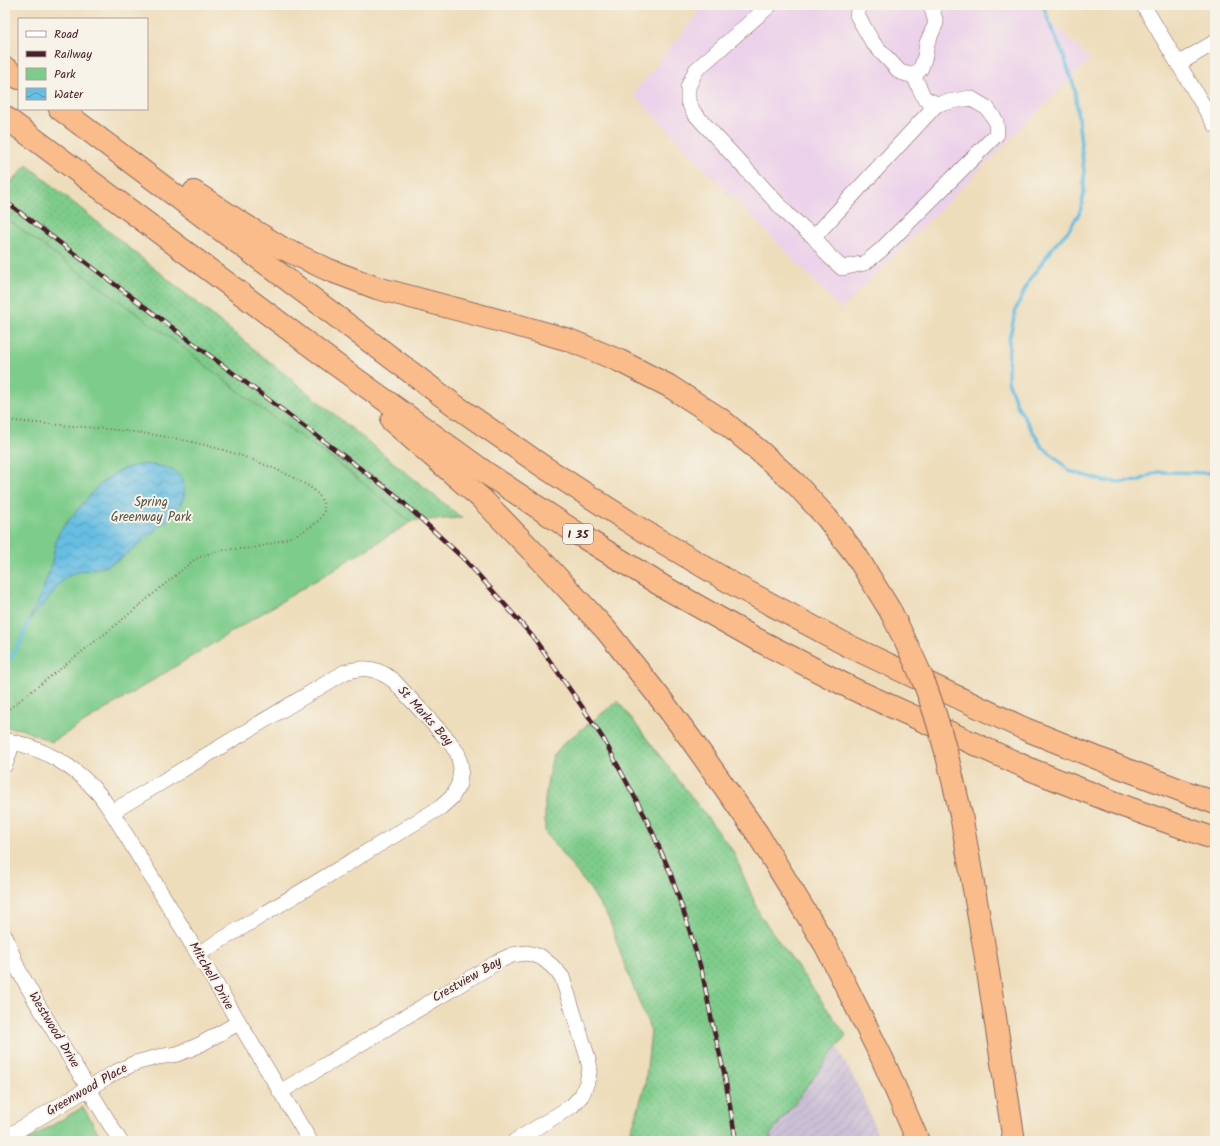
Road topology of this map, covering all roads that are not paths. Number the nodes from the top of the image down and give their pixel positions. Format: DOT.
graph roads {
  1 [pos="770,5"];
  2 [pos="860,5"];
  3 [pos="931,5"];
  4 [pos="1144,5"];
  5 [pos="1215,42"];
  6 [pos="5,63"];
  7 [pos="1178,64"];
  8 [pos="5,68"];
  9 [pos="18,72"];
  10 [pos="914,76"];
  11 [pos="18,77"];
  12 [pos="937,104"];
  13 [pos="61,110"];
  14 [pos="73,110"];
  15 [pos="5,117"];
  16 [pos="1215,125"];
  17 [pos="814,238"];
  18 [pos="335,364"];
  19 [pos="9,741"];
  20 [pos="5,765"];
  21 [pos="1215,803"];
  22 [pos="112,812"];
  23 [pos="1215,839"];
  24 [pos="5,936"];
  25 [pos="198,954"];
  26 [pos="238,1023"];
  27 [pos="88,1088"];
  28 [pos="280,1092"];
  29 [pos="5,1138"];
  30 [pos="120,1141"];
  31 [pos="310,1141"];
  32 [pos="515,1141"];
  33 [pos="918,1141"];
  34 [pos="1014,1141"];
  1 -- 17 [label="street"];
  2 -- 10 [label="street"];
  3 -- 10 [label="street"];
  4 -- 7 [label="street"];
  5 -- 7 [label="street"];
  6 -- 9 [label="highway"];
  7 -- 16 [label="street"];
  8 -- 11 [label="highway"];
  10 -- 12 [label="street"];
  12 -- 17 [label="street"];
  12 -- 17 [label="street"];
  13 -- 21 [label="highway"];
  14 -- 34 [label="highway, bridge"];
  15 -- 18 [label="highway, I 35"];
  18 -- 23 [label="highway, I 35"];
  18 -- 33 [label="highway"];
  19 -- 20 [label="street"];
  19 -- 22 [label="street, Mitchell Drive"];
  22 -- 25 [label="street, Mitchell Drive"];
  22 -- 25 [label="street, St Marks Bay"];
  24 -- 27 [label="street, Westwood Drive"];
  25 -- 26 [label="street, Mitchell Drive"];
  26 -- 27 [label="street, Greenwood Place"];
  26 -- 28 [label="street, Mitchell Drive"];
  27 -- 29 [label="street, Greenwood Place"];
  27 -- 30 [label="street, Westwood Drive"];
  28 -- 31 [label="street, Mitchell Drive"];
  28 -- 32 [label="street, Crestview Bay"];
}
